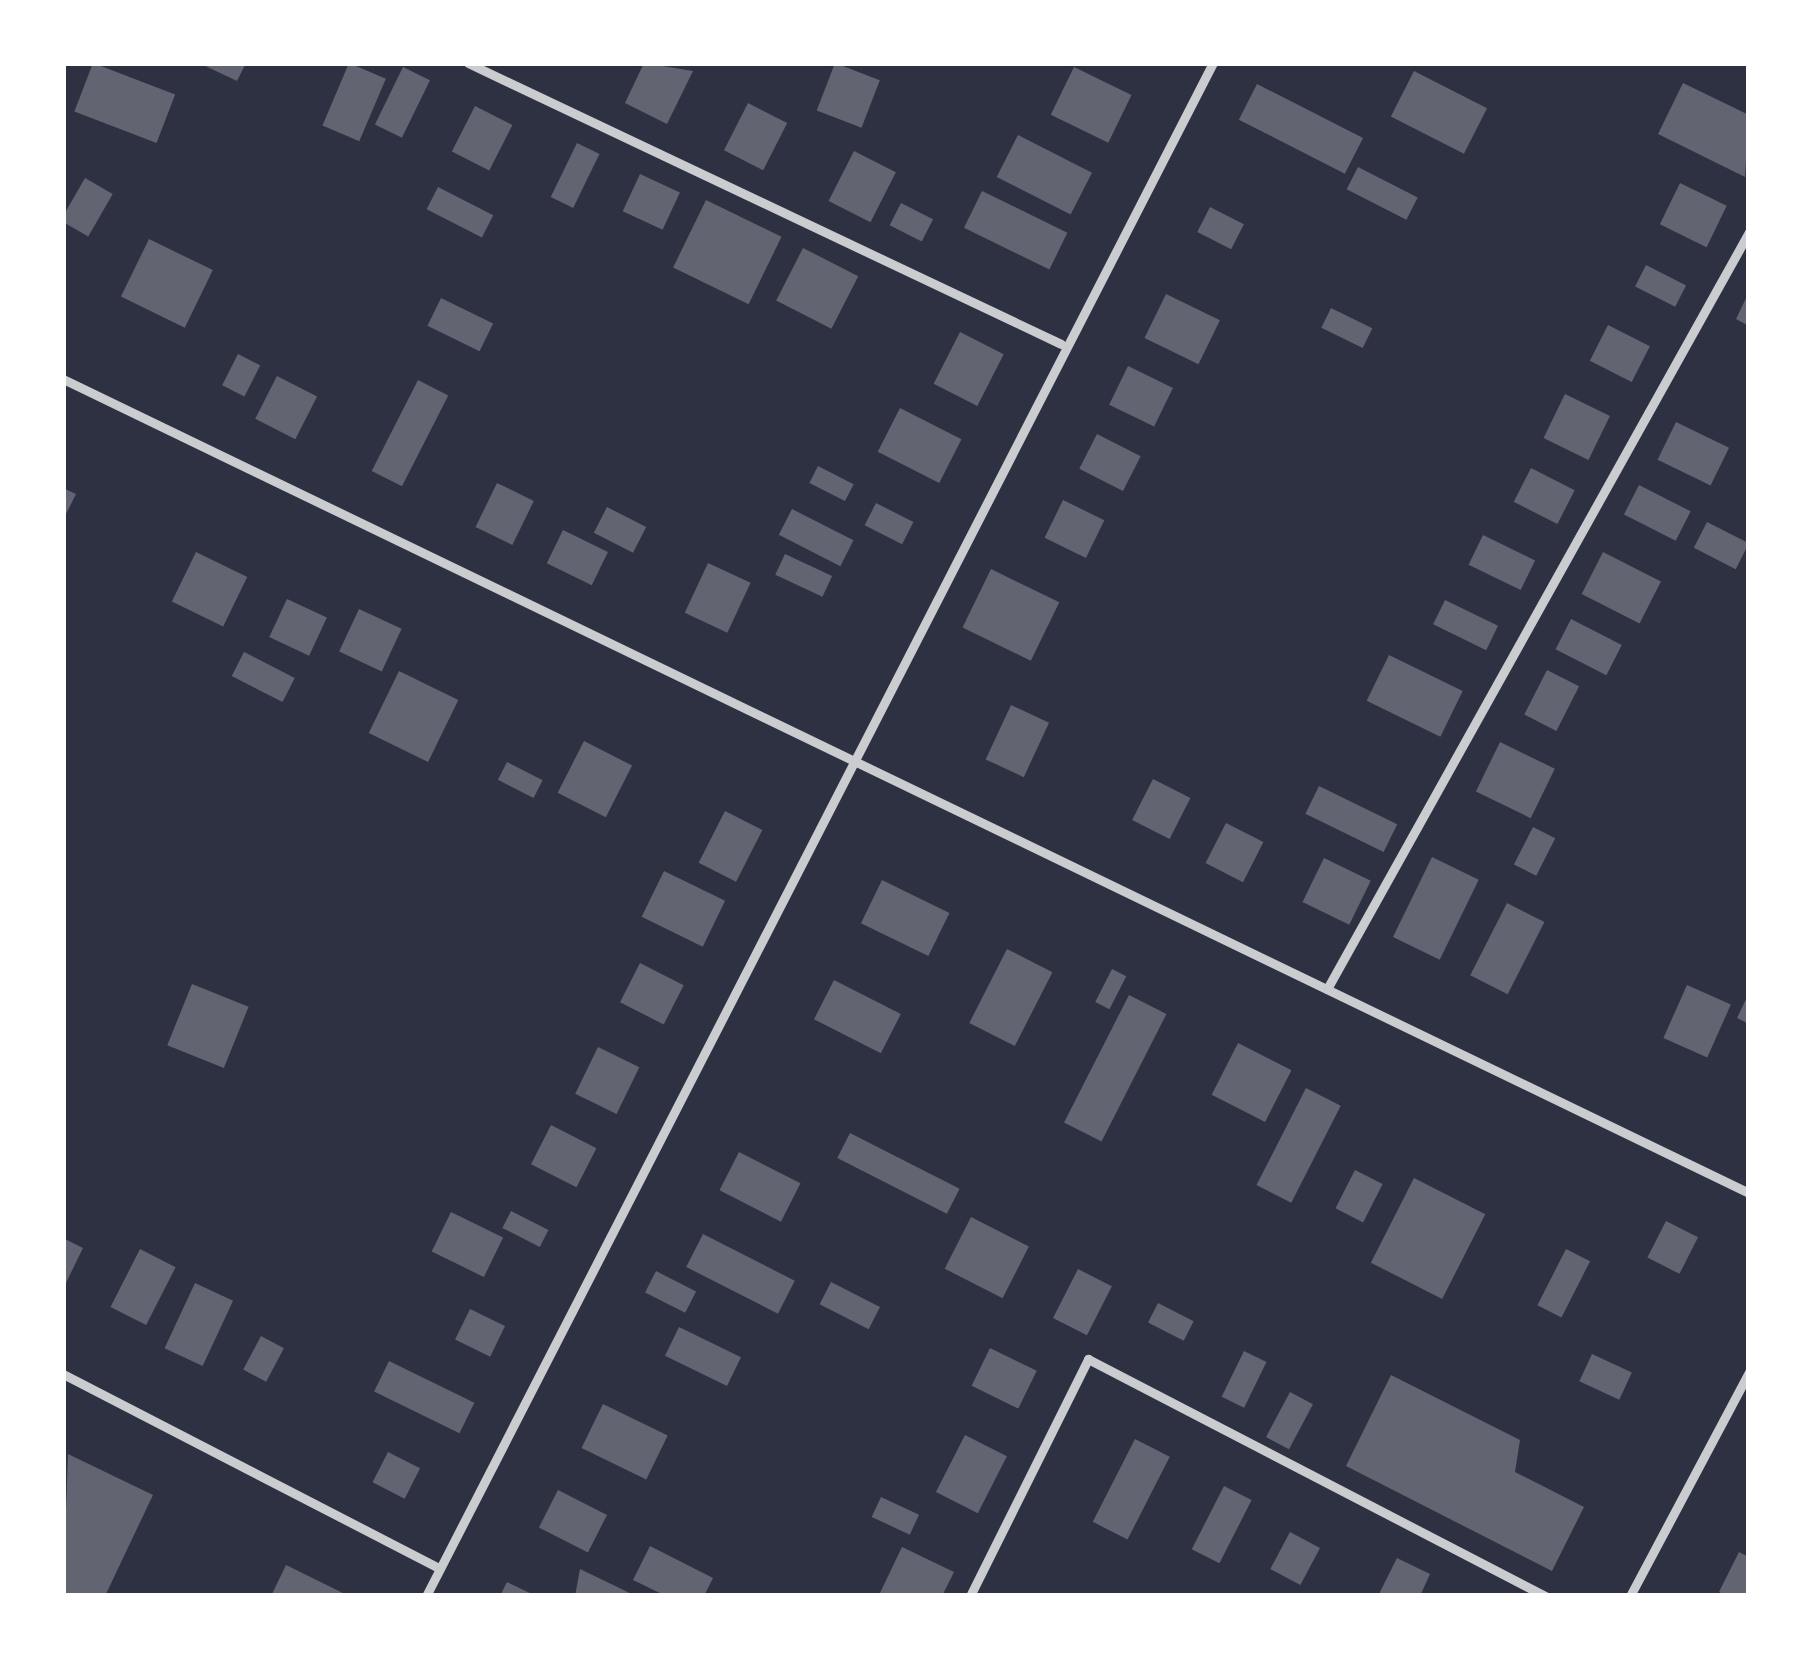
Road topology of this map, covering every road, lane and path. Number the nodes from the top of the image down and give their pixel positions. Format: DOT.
graph roads {
  1 [pos="468,63"];
  2 [pos="1213,63"];
  3 [pos="1749,232"];
  4 [pos="1061,344"];
  5 [pos="63,380"];
  6 [pos="854,761"];
  7 [pos="1327,988"];
  8 [pos="1749,1192"];
  9 [pos="1749,1372"];
  10 [pos="63,1374"];
  11 [pos="440,1569"];
  12 [pos="426,1596"];
  13 [pos="970,1596"];
  14 [pos="1546,1596"];
  15 [pos="1630,1596"];
  1 -- 4 [label="lane"];
  2 -- 4 [label="lane"];
  3 -- 7 [label="lane"];
  4 -- 6 [label="lane"];
  5 -- 6 [label="lane"];
  6 -- 7 [label="lane"];
  6 -- 11 [label="lane"];
  7 -- 8 [label="lane"];
  9 -- 15 [label="lane"];
  10 -- 11 [label="lane"];
  11 -- 12 [label="lane"];
  13 -- 14 [label="lane"];
}
